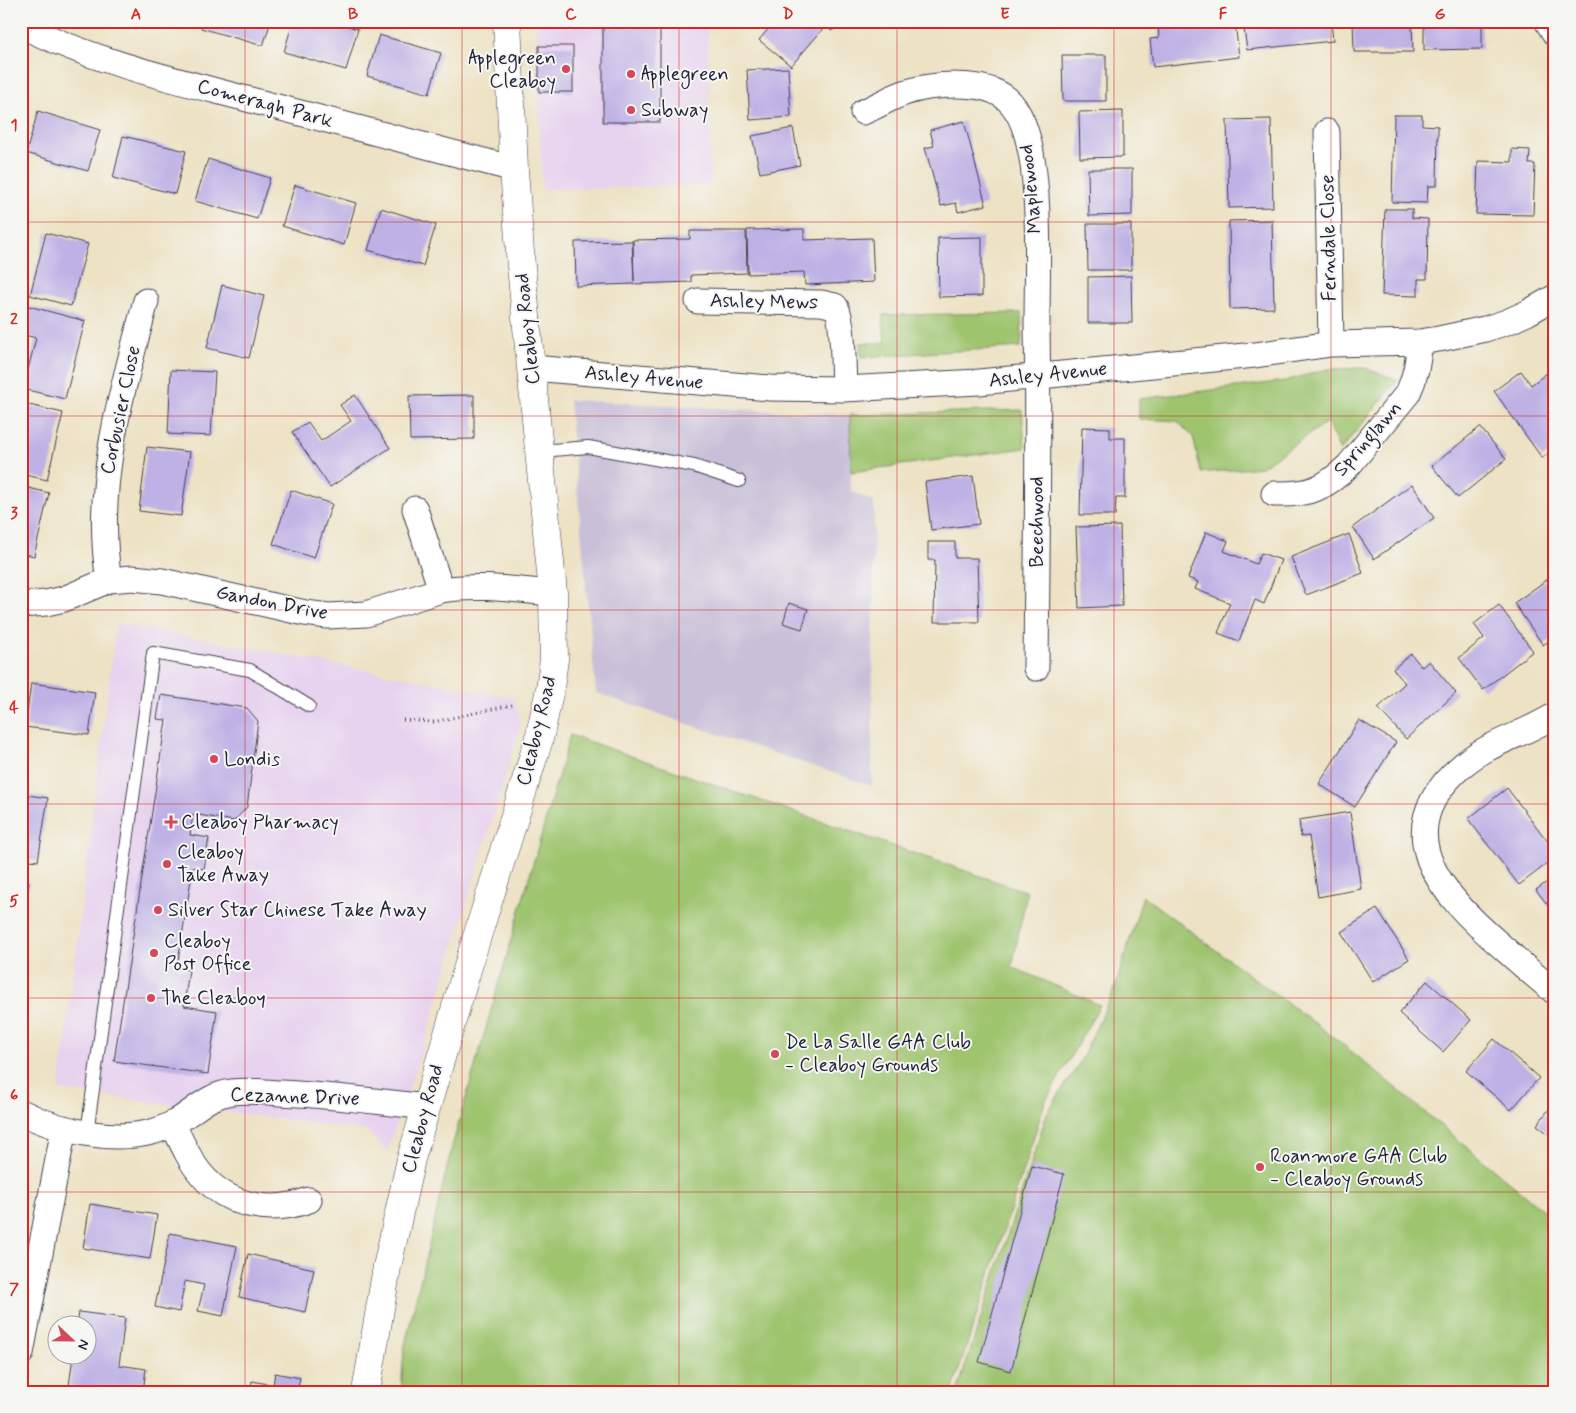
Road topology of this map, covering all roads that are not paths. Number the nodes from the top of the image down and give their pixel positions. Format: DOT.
graph roads {
  1 [pos="507,21"];
  2 [pos="1547,21"];
  3 [pos="21,25"];
  4 [pos="1555,34"];
  5 [pos="863,112"];
  6 [pos="1327,132"];
  7 [pos="514,169"];
  8 [pos="1555,297"];
  9 [pos="698,300"];
  10 [pos="146,301"];
  11 [pos="1419,342"];
  12 [pos="1331,344"];
  13 [pos="532,368"];
  14 [pos="1038,376"];
  15 [pos="844,389"];
  16 [pos="541,451"];
  17 [pos="739,480"];
  18 [pos="1274,494"];
  19 [pos="415,509"];
  20 [pos="109,580"];
  21 [pos="442,590"];
  22 [pos="553,593"];
  23 [pos="21,605"];
  24 [pos="1036,668"];
  25 [pos="310,706"];
  26 [pos="1555,715"];
  27 [pos="1555,992"];
  28 [pos="425,1107"];
  29 [pos="21,1112"];
  30 [pos="172,1124"];
  31 [pos="76,1131"];
  32 [pos="309,1200"];
  33 [pos="21,1353"];
  34 [pos="366,1392"];
  1 -- 7 [label="street, Cleaboy Road"];
  2 -- 4 [label="street"];
  3 -- 7 [label="street, Comeragh Park"];
  5 -- 14 [label="street, Maplewood"];
  6 -- 12 [label="street, Ferndale Close"];
  7 -- 13 [label="street, Cleaboy Road"];
  8 -- 11 [label="street, Ashley Avenue"];
  9 -- 15 [label="street, Ashley Mews"];
  10 -- 20 [label="street, Corbusier Close"];
  11 -- 12 [label="street, Ashley Avenue"];
  11 -- 18 [label="street, Springlawn"];
  12 -- 14 [label="street, Ashley Avenue"];
  13 -- 15 [label="street, Ashley Avenue"];
  13 -- 16 [label="street, Cleaboy Road"];
  14 -- 15 [label="street, Ashley Avenue"];
  14 -- 24 [label="street, Beechwood"];
  16 -- 17 [label="lane"];
  16 -- 22 [label="street, Cleaboy Road"];
  19 -- 21 [label="street"];
  20 -- 21 [label="street, Gandon Drive"];
  20 -- 23 [label="street, Gandon Drive"];
  21 -- 22 [label="street, Gandon Drive"];
  22 -- 28 [label="street, Cleaboy Road"];
  25 -- 31 [label="lane"];
  26 -- 27 [label="street"];
  28 -- 30 [label="street, Cezanne Drive"];
  28 -- 34 [label="street, Cleaboy Road"];
  29 -- 31 [label="street, Cezanne Drive"];
  30 -- 31 [label="street, Cezanne Drive"];
  30 -- 32 [label="street"];
  31 -- 33 [label="street"];
}
